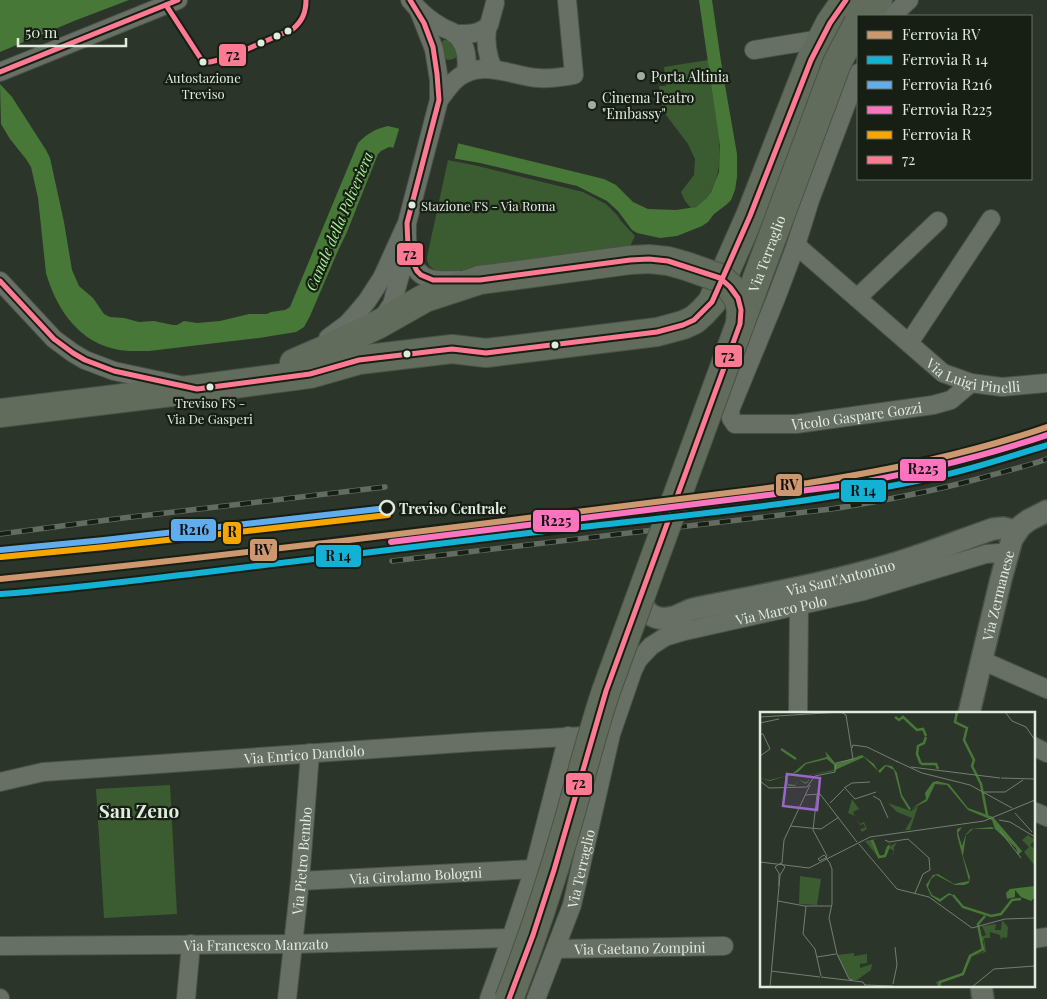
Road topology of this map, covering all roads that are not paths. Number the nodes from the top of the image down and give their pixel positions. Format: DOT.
graph roads {
  1 [pos="178,0"];
  2 [pos="567,0"];
  3 [pos="846,0"];
  4 [pos="878,0"];
  5 [pos="909,0"];
  6 [pos="495,3"];
  7 [pos="415,6"];
  8 [pos="865,15"];
  9 [pos="893,15"];
  10 [pos="488,26"];
  11 [pos="857,26"];
  12 [pos="454,34"];
  13 [pos="821,40"];
  14 [pos="754,50"];
  15 [pos="493,69"];
  16 [pos="2,71"];
  17 [pos="466,73"];
  18 [pos="857,76"];
  19 [pos="439,100"];
  20 [pos="991,219"];
  21 [pos="938,221"];
  22 [pos="407,223"];
  23 [pos="796,245"];
  24 [pos="408,247"];
  25 [pos="480,280"];
  26 [pos="0,281"];
  27 [pos="856,298"];
  28 [pos="379,324"];
  29 [pos="740,324"];
  30 [pos="909,343"];
  31 [pos="269,373"];
  32 [pos="244,382"];
  33 [pos="971,383"];
  34 [pos="1047,383"];
  35 [pos="197,389"];
  36 [pos="0,413"];
  37 [pos="1047,511"];
  38 [pos="1016,531"];
  39 [pos="1007,554"];
  40 [pos="642,592"];
  41 [pos="799,606"];
  42 [pos="981,660"];
  43 [pos="1047,689"];
  44 [pos="798,712"];
  45 [pos="969,712"];
  46 [pos="611,734"];
  47 [pos="568,736"];
  48 [pos="1034,746"];
  49 [pos="310,753"];
  50 [pos="1047,753"];
  51 [pos="0,782"];
  52 [pos="1034,811"];
  53 [pos="1047,817"];
  54 [pos="534,869"];
  55 [pos="300,881"];
  56 [pos="1047,937"];
  57 [pos="511,938"];
  58 [pos="1034,939"];
  59 [pos="191,944"];
  60 [pos="294,944"];
  61 [pos="0,946"];
  62 [pos="724,946"];
  63 [pos="556,949"];
  64 [pos="981,986"];
  65 [pos="186,999"];
  66 [pos="287,999"];
  67 [pos="489,999"];
  68 [pos="509,999"];
  69 [pos="536,999"];
  70 [pos="983,999"];
  1 -- 16 [label="street"];
  2 -- 15 [label="street"];
  3 -- 13 [label="main road"];
  4 -- 8 [label="main road"];
  5 -- 9 [label="street"];
  6 -- 10 [label="street"];
  7 -- 12 [label="street"];
  7 -- 19 [label="street"];
  10 -- 12 [label="street"];
  10 -- 15 [label="street"];
  11 -- 29 [label="main road, Via Terraglio, bridge"];
  12 -- 17 [label="street"];
  13 -- 14 [label="street"];
  13 -- 32 [label="main road"];
  15 -- 17 [label="street"];
  17 -- 19 [label="street"];
  18 -- 23 [label="street"];
  19 -- 22 [label="street"];
  20 -- 30 [label="street"];
  21 -- 27 [label="street"];
  22 -- 24 [label="street"];
  22 -- 31 [label="street"];
  23 -- 27 [label="street, Via Luigi Pinelli"];
  23 -- 33 [label="street, Vicolo Gaspare Gozzi"];
  24 -- 25 [label="street"];
  24 -- 28 [label="street"];
  25 -- 28 [label="main road"];
  25 -- 29 [label="main road, bridge"];
  26 -- 35 [label="street"];
  27 -- 30 [label="street, Via Luigi Pinelli"];
  28 -- 31 [label="main road"];
  29 -- 40 [label="main road, Via Terraglio, bridge"];
  30 -- 33 [label="street, Via Luigi Pinelli"];
  31 -- 32 [label="main road"];
  32 -- 35 [label="main road"];
  33 -- 34 [label="street, Via Luigi Pinelli"];
  35 -- 36 [label="main road"];
  37 -- 38 [label="street"];
  38 -- 39 [label="street, Via Zermanese"];
  38 -- 40 [label="street, Via Sant'Antonino"];
  39 -- 41 [label="street, Via Marco Polo"];
  39 -- 42 [label="street, Via Zermanese"];
  40 -- 68 [label="main road, Via Terraglio, bridge"];
  41 -- 44 [label="street"];
  41 -- 46 [label="street, Via Marco Polo"];
  42 -- 43 [label="street"];
  42 -- 45 [label="street, Via Zermanese"];
  46 -- 47 [label="street, Via Enrico Dandolo"];
  46 -- 63 [label="street, Via Terraglio"];
  47 -- 49 [label="street, Via Enrico Dandolo"];
  47 -- 54 [label="street"];
  48 -- 50 [label="street"];
  49 -- 51 [label="street, Via Enrico Dandolo"];
  49 -- 55 [label="street, Via Pietro Bembo"];
  52 -- 53 [label="street"];
  54 -- 55 [label="street, Via Girolamo Bologni"];
  54 -- 57 [label="street"];
  55 -- 60 [label="street, Via Pietro Bembo"];
  56 -- 58 [label="street"];
  57 -- 60 [label="street, Via Francesco Manzato"];
  57 -- 67 [label="street"];
  59 -- 60 [label="street, Via Francesco Manzato"];
  59 -- 61 [label="street, Via Francesco Manzato"];
  59 -- 65 [label="street"];
  60 -- 66 [label="street, Via Pietro Bembo"];
  62 -- 63 [label="street, Via Gaetano Zompini"];
  63 -- 69 [label="street, Via Terraglio"];
  64 -- 70 [label="street"];
}
